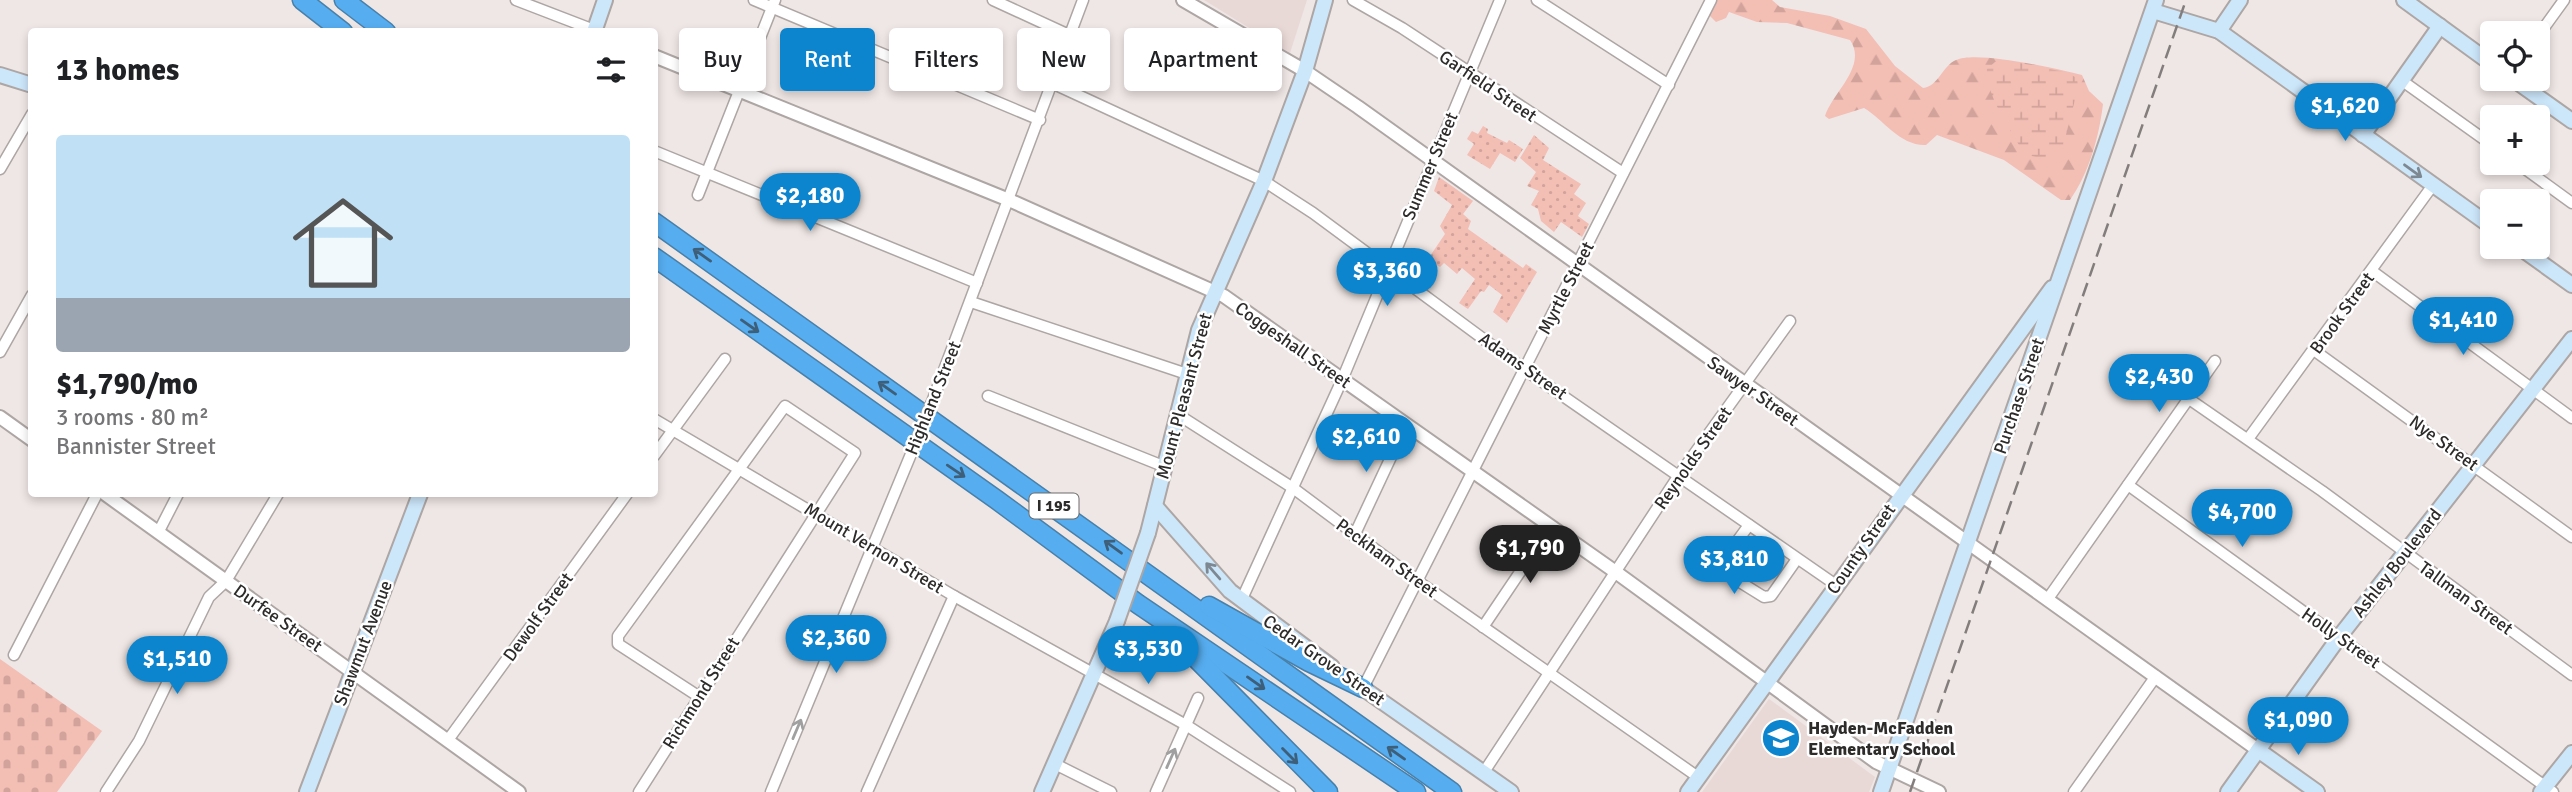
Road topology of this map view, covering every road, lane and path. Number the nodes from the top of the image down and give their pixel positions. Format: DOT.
graph roads {
  1 [pos="302,0"];
  2 [pos="344,0"];
  3 [pos="516,0"];
  4 [pos="605,0"];
  5 [pos="754,0"];
  6 [pos="993,0"];
  7 [pos="1083,0"];
  8 [pos="1183,0"];
  9 [pos="1325,0"];
  10 [pos="1353,0"];
  11 [pos="1500,0"];
  12 [pos="1537,0"];
  13 [pos="1711,0"];
  14 [pos="2240,0"];
  15 [pos="2404,0"];
  16 [pos="2564,0"];
  17 [pos="773,4"];
  18 [pos="2154,6"];
  19 [pos="2549,21"];
  20 [pos="2440,26"];
  21 [pos="338,28"];
  22 [pos="381,28"];
  23 [pos="587,28"];
  24 [pos="596,28"];
  25 [pos="763,28"];
  26 [pos="1054,28"];
  27 [pos="1072,28"];
  28 [pos="2218,31"];
  29 [pos="2480,55"];
  30 [pos="658,58"];
  31 [pos="679,66"];
  32 [pos="1305,71"];
  33 [pos="1469,73"];
  34 [pos="0,75"];
  35 [pos="2401,80"];
  36 [pos="28,84"];
  37 [pos="1669,85"];
  38 [pos="737,91"];
  39 [pos="743,91"];
  40 [pos="1051,91"];
  41 [pos="1069,91"];
  42 [pos="2530,91"];
  43 [pos="1040,120"];
  44 [pos="28,121"];
  45 [pos="2572,121"];
  46 [pos="2363,135"];
  47 [pos="2480,136"];
  48 [pos="658,153"];
  49 [pos="1433,161"];
  50 [pos="0,169"];
  51 [pos="706,173"];
  52 [pos="1623,173"];
  53 [pos="2534,175"];
  54 [pos="1264,181"];
  55 [pos="2433,185"];
  56 [pos="698,195"];
  57 [pos="1009,200"];
  58 [pos="2572,202"];
  59 [pos="2480,218"];
  60 [pos="658,225"];
  61 [pos="2536,259"];
  62 [pos="658,260"];
  63 [pos="1578,267"];
  64 [pos="1387,268"];
  65 [pos="2372,271"];
  66 [pos="2059,278"];
  67 [pos="977,283"];
  68 [pos="2572,285"];
  69 [pos="1215,291"];
  70 [pos="28,302"];
  71 [pos="971,302"];
  72 [pos="1790,321"];
  73 [pos="2572,339"];
  74 [pos="2012,341"];
  75 [pos="2315,351"];
  76 [pos="0,352"];
  77 [pos="2035,353"];
  78 [pos="725,359"];
  79 [pos="2215,361"];
  80 [pos="1524,369"];
  81 [pos="1187,374"];
  82 [pos="1342,380"];
  83 [pos="1744,385"];
  84 [pos="2533,388"];
  85 [pos="989,396"];
  86 [pos="2189,399"];
  87 [pos="1177,414"];
  88 [pos="0,417"];
  89 [pos="2572,418"];
  90 [pos="658,421"];
  91 [pos="1406,425"];
  92 [pos="674,430"];
  93 [pos="28,437"];
  94 [pos="2248,439"];
  95 [pos="658,451"];
  96 [pos="2473,464"];
  97 [pos="1163,466"];
  98 [pos="737,468"];
  99 [pos="1474,473"];
  100 [pos="1679,475"];
  101 [pos="2128,485"];
  102 [pos="1293,488"];
  103 [pos="1899,495"];
  104 [pos="95,497"];
  105 [pos="108,497"];
  106 [pos="176,497"];
  107 [pos="276,497"];
  108 [pos="418,497"];
  109 [pos="625,497"];
  110 [pos="1155,506"];
  111 [pos="816,513"];
  112 [pos="1749,525"];
  113 [pos="1552,526"];
  114 [pos="159,531"];
  115 [pos="1354,536"];
  116 [pos="2572,537"];
  117 [pos="1967,544"];
  118 [pos="873,546"];
  119 [pos="2404,553"];
  120 [pos="1797,559"];
  121 [pos="1149,573"];
  122 [pos="1617,573"];
  123 [pos="226,582"];
  124 [pos="1419,582"];
  125 [pos="1836,585"];
  126 [pos="954,596"];
  127 [pos="2047,600"];
  128 [pos="1241,601"];
  129 [pos="1138,604"];
  130 [pos="1483,627"];
  131 [pos="2340,636"];
  132 [pos="15,655"];
  133 [pos="352,670"];
  134 [pos="1095,673"];
  135 [pos="1548,674"];
  136 [pos="2572,675"];
  137 [pos="2156,676"];
  138 [pos="1766,683"];
  139 [pos="1363,688"];
  140 [pos="698,696"];
  141 [pos="1198,698"];
  142 [pos="1186,725"];
  143 [pos="448,740"];
  144 [pos="2258,750"];
  145 [pos="2572,753"];
  146 [pos="1055,764"];
  147 [pos="1888,770"];
  148 [pos="1484,772"];
  149 [pos="1698,778"];
  150 [pos="2547,790"];
  151 [pos="107,792"];
  152 [pos="307,792"];
  153 [pos="519,792"];
  154 [pos="639,792"];
  155 [pos="771,792"];
  156 [pos="867,792"];
  157 [pos="1042,792"];
  158 [pos="1111,792"];
  159 [pos="1156,792"];
  160 [pos="1290,792"];
  161 [pos="1328,792"];
  162 [pos="1416,792"];
  163 [pos="1452,792"];
  164 [pos="1511,792"];
  165 [pos="1688,792"];
  166 [pos="1881,792"];
  167 [pos="1939,792"];
  168 [pos="2074,792"];
  169 [pos="2228,792"];
  170 [pos="2317,792"];
  1 -- 21 [label="highway"];
  2 -- 22 [label="highway"];
  3 -- 23 [label="street"];
  4 -- 24 [label="main road"];
  5 -- 17 [label="street"];
  6 -- 26 [label="street"];
  7 -- 27 [label="street, Highland Street"];
  8 -- 32 [label="street, Sawyer Street"];
  9 -- 32 [label="main road, Mount Pleasant Street"];
  10 -- 33 [label="street, Garfield Street"];
  11 -- 33 [label="street, Summer Street"];
  12 -- 37 [label="street"];
  13 -- 37 [label="street, Myrtle Street"];
  14 -- 28 [label="main road"];
  15 -- 20 [label="main road"];
  16 -- 19 [label="street"];
  17 -- 25 [label="street"];
  17 -- 43 [label="street"];
  18 -- 28 [label="main road"];
  18 -- 66 [label="main road, Purchase Street"];
  20 -- 29 [label="main road"];
  20 -- 35 [label="main road"];
  28 -- 46 [label="main road"];
  30 -- 31 [label="street, Coggeshall Street"];
  32 -- 49 [label="street, Sawyer Street"];
  32 -- 54 [label="main road, Mount Pleasant Street"];
  33 -- 49 [label="street, Summer Street"];
  33 -- 52 [label="street, Garfield Street"];
  34 -- 36 [label="main road"];
  35 -- 46 [label="main road"];
  35 -- 47 [label="street"];
  37 -- 52 [label="street, Myrtle Street"];
  38 -- 51 [label="street"];
  39 -- 57 [label="street, Coggeshall Street"];
  40 -- 43 [label="street, Highland Street"];
  41 -- 54 [label="street, Adams Street"];
  42 -- 45 [label="main road"];
  43 -- 57 [label="street, Highland Street"];
  44 -- 50 [label="street"];
  46 -- 55 [label="main road, one-way"];
  48 -- 51 [label="street"];
  49 -- 63 [label="street, Sawyer Street"];
  49 -- 64 [label="street, Summer Street"];
  51 -- 56 [label="street"];
  51 -- 67 [label="street"];
  52 -- 63 [label="street, Myrtle Street"];
  53 -- 58 [label="street"];
  54 -- 64 [label="street, Adams Street"];
  54 -- 69 [label="main road, Mount Pleasant Street"];
  55 -- 59 [label="main road"];
  55 -- 65 [label="street, Brook Street"];
  57 -- 67 [label="street, Highland Street"];
  57 -- 69 [label="street, Coggeshall Street"];
  121 -- 60 [label="highway, I 195, one-way"];
  61 -- 68 [label="main road"];
  62 -- 129 [label="highway, I 195, one-way"];
  63 -- 80 [label="street, Myrtle Street"];
  63 -- 83 [label="street, Sawyer Street"];
  64 -- 80 [label="street, Adams Street"];
  64 -- 82 [label="street, Summer Street"];
  65 -- 75 [label="street, Brook Street"];
  65 -- 84 [label="street"];
  66 -- 74 [label="main road, County Street"];
  66 -- 77 [label="main road, Purchase Street"];
  67 -- 71 [label="street, Highland Street"];
  69 -- 81 [label="main road, Mount Pleasant Street"];
  69 -- 82 [label="street, Coggeshall Street"];
  70 -- 76 [label="street"];
  71 -- 81 [label="street"];
  71 -- 118 [label="street, Highland Street, bridge"];
  72 -- 83 [label="street, Reynolds Street"];
  73 -- 84 [label="main road, Ashley Boulevard"];
  74 -- 77 [label="main road"];
  74 -- 103 [label="main road, County Street"];
  75 -- 94 [label="street, Brook Street"];
  75 -- 96 [label="street, Nye Street"];
  77 -- 117 [label="main road, Purchase Street"];
  78 -- 92 [label="street"];
  79 -- 86 [label="street"];
  80 -- 99 [label="street, Myrtle Street"];
  80 -- 100 [label="street, Adams Street"];
  81 -- 87 [label="main road, Mount Pleasant Street"];
  82 -- 91 [label="street, Coggeshall Street"];
  82 -- 102 [label="street, Summer Street"];
  83 -- 100 [label="street, Reynolds Street"];
  83 -- 103 [label="street, Sawyer Street"];
  84 -- 89 [label="street"];
  84 -- 96 [label="main road, Ashley Boulevard"];
  85 -- 97 [label="street"];
  86 -- 94 [label="street, Tallman Street"];
  86 -- 101 [label="street"];
  87 -- 97 [label="main road, Mount Pleasant Street"];
  87 -- 102 [label="street, Peckham Street"];
  88 -- 93 [label="street"];
  90 -- 92 [label="street, Mount Vernon Street"];
  91 -- 99 [label="street, Coggeshall Street"];
  91 -- 115 [label="street"];
  92 -- 95 [label="street"];
  92 -- 98 [label="street, Mount Vernon Street"];
  94 -- 119 [label="street, Tallman Street"];
  96 -- 116 [label="street, Nye Street"];
  96 -- 119 [label="main road, Ashley Boulevard"];
  97 -- 110 [label="main road, Mount Pleasant Street"];
  98 -- 111 [label="street, Mount Vernon Street"];
  98 -- 111 [label="street, Richmond Street"];
  98 -- 140 [label="street"];
  99 -- 113 [label="street, Coggeshall Street"];
  99 -- 124 [label="street, Myrtle Street"];
  100 -- 112 [label="street, Adams Street"];
  100 -- 122 [label="street, Reynolds Street"];
  101 -- 127 [label="street"];
  101 -- 131 [label="street, Holly Street"];
  102 -- 115 [label="street, Peckham Street"];
  102 -- 128 [label="street, Summer Street"];
  103 -- 117 [label="street, Sawyer Street"];
  103 -- 125 [label="main road, County Street"];
  104 -- 132 [label="street"];
  105 -- 114 [label="street, Durfee Street"];
  106 -- 114 [label="street"];
  107 -- 123 [label="street"];
  108 -- 133 [label="main road, Shawmut Avenue"];
  109 -- 143 [label="street, Dewolf Street"];
  128 -- 110 [label="main road, Cedar Grove Street, one-way"];
  110 -- 134 [label="main road, Mount Pleasant Street, bridge"];
  111 -- 118 [label="street, Mount Vernon Street"];
  111 -- 140 [label="street, Richmond Street"];
  112 -- 120 [label="street, Adams Street"];
  112 -- 120 [label="street"];
  113 -- 122 [label="street, Coggeshall Street"];
  113 -- 130 [label="street"];
  114 -- 123 [label="street, Durfee Street"];
  115 -- 124 [label="street, Peckham Street"];
  117 -- 127 [label="street, Sawyer Street"];
  117 -- 147 [label="main road, Purchase Street"];
  118 -- 126 [label="street, Mount Vernon Street"];
  155 -- 118 [label="street, Highland Street, one-way"];
  119 -- 131 [label="main road, Ashley Boulevard"];
  119 -- 136 [label="street, Tallman Street"];
  120 -- 125 [label="street, Adams Street"];
  121 -- 139 [label="highway"];
  163 -- 121 [label="highway, I 195, one-way"];
  122 -- 135 [label="street, Reynolds Street"];
  122 -- 138 [label="street, Coggeshall Street"];
  123 -- 133 [label="street, Durfee Street"];
  123 -- 151 [label="street"];
  124 -- 130 [label="street, Peckham Street"];
  124 -- 139 [label="street, Myrtle Street"];
  125 -- 138 [label="main road, County Street"];
  126 -- 134 [label="street, Mount Vernon Street"];
  126 -- 156 [label="street"];
  127 -- 137 [label="street, Sawyer Street"];
  128 -- 139 [label="main road, Cedar Grove Street"];
  129 -- 161 [label="highway, one-way"];
  129 -- 162 [label="highway, I 195, one-way"];
  130 -- 135 [label="street, Peckham Street"];
  131 -- 144 [label="main road, Ashley Boulevard"];
  131 -- 150 [label="street, Holly Street"];
  133 -- 143 [label="street, Durfee Street"];
  133 -- 152 [label="main road, Shawmut Avenue"];
  134 -- 142 [label="street, Mount Vernon Street"];
  134 -- 146 [label="main road, Mount Pleasant Street"];
  135 -- 148 [label="street, Reynolds Street"];
  135 -- 149 [label="street, Peckham Street"];
  137 -- 144 [label="street, Sawyer Street"];
  137 -- 168 [label="street"];
  138 -- 147 [label="street, Coggeshall Street"];
  138 -- 149 [label="main road, County Street"];
  139 -- 148 [label="main road, Cedar Grove Street"];
  140 -- 154 [label="street, Richmond Street"];
  141 -- 142 [label="street"];
  159 -- 142 [label="street, one-way"];
  142 -- 160 [label="street, Mount Vernon Street"];
  143 -- 153 [label="street, Durfee Street"];
  144 -- 169 [label="main road, Ashley Boulevard"];
  144 -- 170 [label="main road, Sawyer Street"];
  145 -- 150 [label="main road"];
  146 -- 157 [label="main road, Mount Pleasant Street"];
  146 -- 158 [label="street"];
  147 -- 166 [label="main road, Purchase Street"];
  147 -- 167 [label="street, Coggeshall Street"];
  148 -- 164 [label="main road, Cedar Grove Street"];
  149 -- 165 [label="main road, County Street"];
}
